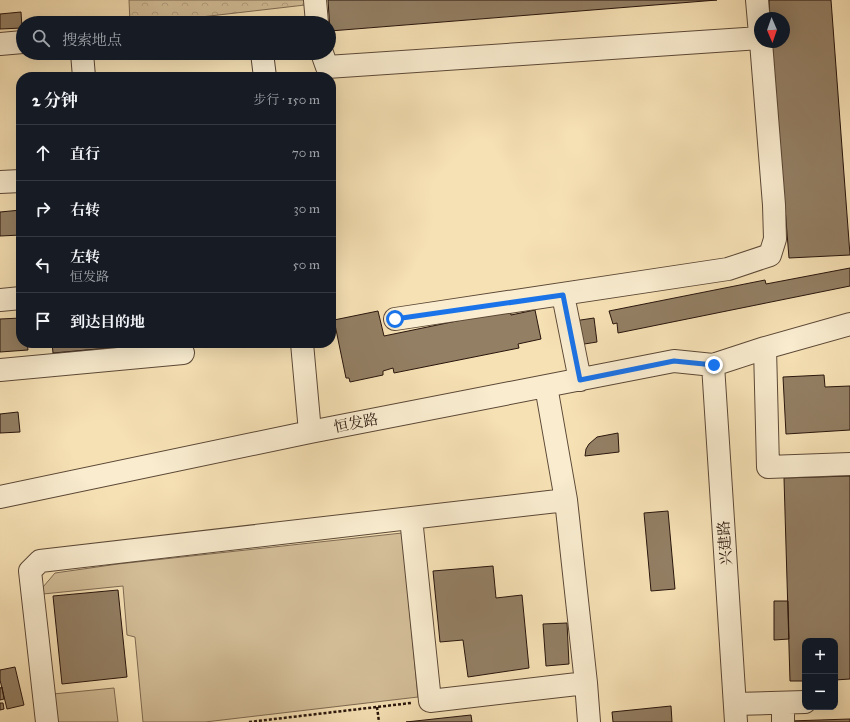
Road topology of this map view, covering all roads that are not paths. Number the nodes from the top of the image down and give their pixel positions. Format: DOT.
graph roads {
  1 [pos="315,0"];
  2 [pos="757,0"];
  3 [pos="758,12"];
  4 [pos="316,16"];
  5 [pos="754,38"];
  6 [pos="16,43"];
  7 [pos="0,44"];
  8 [pos="761,48"];
  9 [pos="83,60"];
  10 [pos="263,60"];
  11 [pos="324,60"];
  12 [pos="84,72"];
  13 [pos="264,72"];
  14 [pos="16,181"];
  15 [pos="0,182"];
  16 [pos="563,295"];
  17 [pos="16,298"];
  18 [pos="0,300"];
  19 [pos="395,319"];
  20 [pos="850,324"];
  21 [pos="302,348"];
  22 [pos="765,348"];
  23 [pos="183,353"];
  24 [pos="714,365"];
  25 [pos="0,370"];
  26 [pos="580,380"];
  27 [pos="546,386"];
  28 [pos="310,432"];
  29 [pos="850,464"];
  30 [pos="0,497"];
  31 [pos="566,500"];
  32 [pos="411,518"];
  33 [pos="586,683"];
  34 [pos="802,703"];
  35 [pos="783,712"];
  36 [pos="735,713"];
  37 [pos="47,722"];
  38 [pos="589,722"];
  1 -- 4 [label="street"];
  2 -- 3 [label="street"];
  5 -- 11 [label="street"];
  6 -- 7 [label="street"];
  8 -- 16 [label="street"];
  9 -- 12 [label="street"];
  10 -- 13 [label="street"];
  14 -- 15 [label="street"];
  16 -- 19 [label="street"];
  16 -- 26 [label="street"];
  17 -- 18 [label="street"];
  20 -- 22 [label="street"];
  21 -- 28 [label="street"];
  22 -- 24 [label="street"];
  22 -- 29 [label="street"];
  23 -- 25 [label="street"];
  24 -- 26 [label="street, 恒发路"];
  24 -- 36 [label="street, 兴建路"];
  26 -- 27 [label="street, 恒发路"];
  27 -- 28 [label="street, 恒发路"];
  27 -- 31 [label="street"];
  28 -- 30 [label="street, 恒发路"];
  31 -- 32 [label="street"];
  31 -- 33 [label="street"];
  32 -- 33 [label="street"];
  32 -- 37 [label="street"];
  33 -- 38 [label="street"];
  34 -- 35 [label="street"];
  35 -- 36 [label="street"];
}
